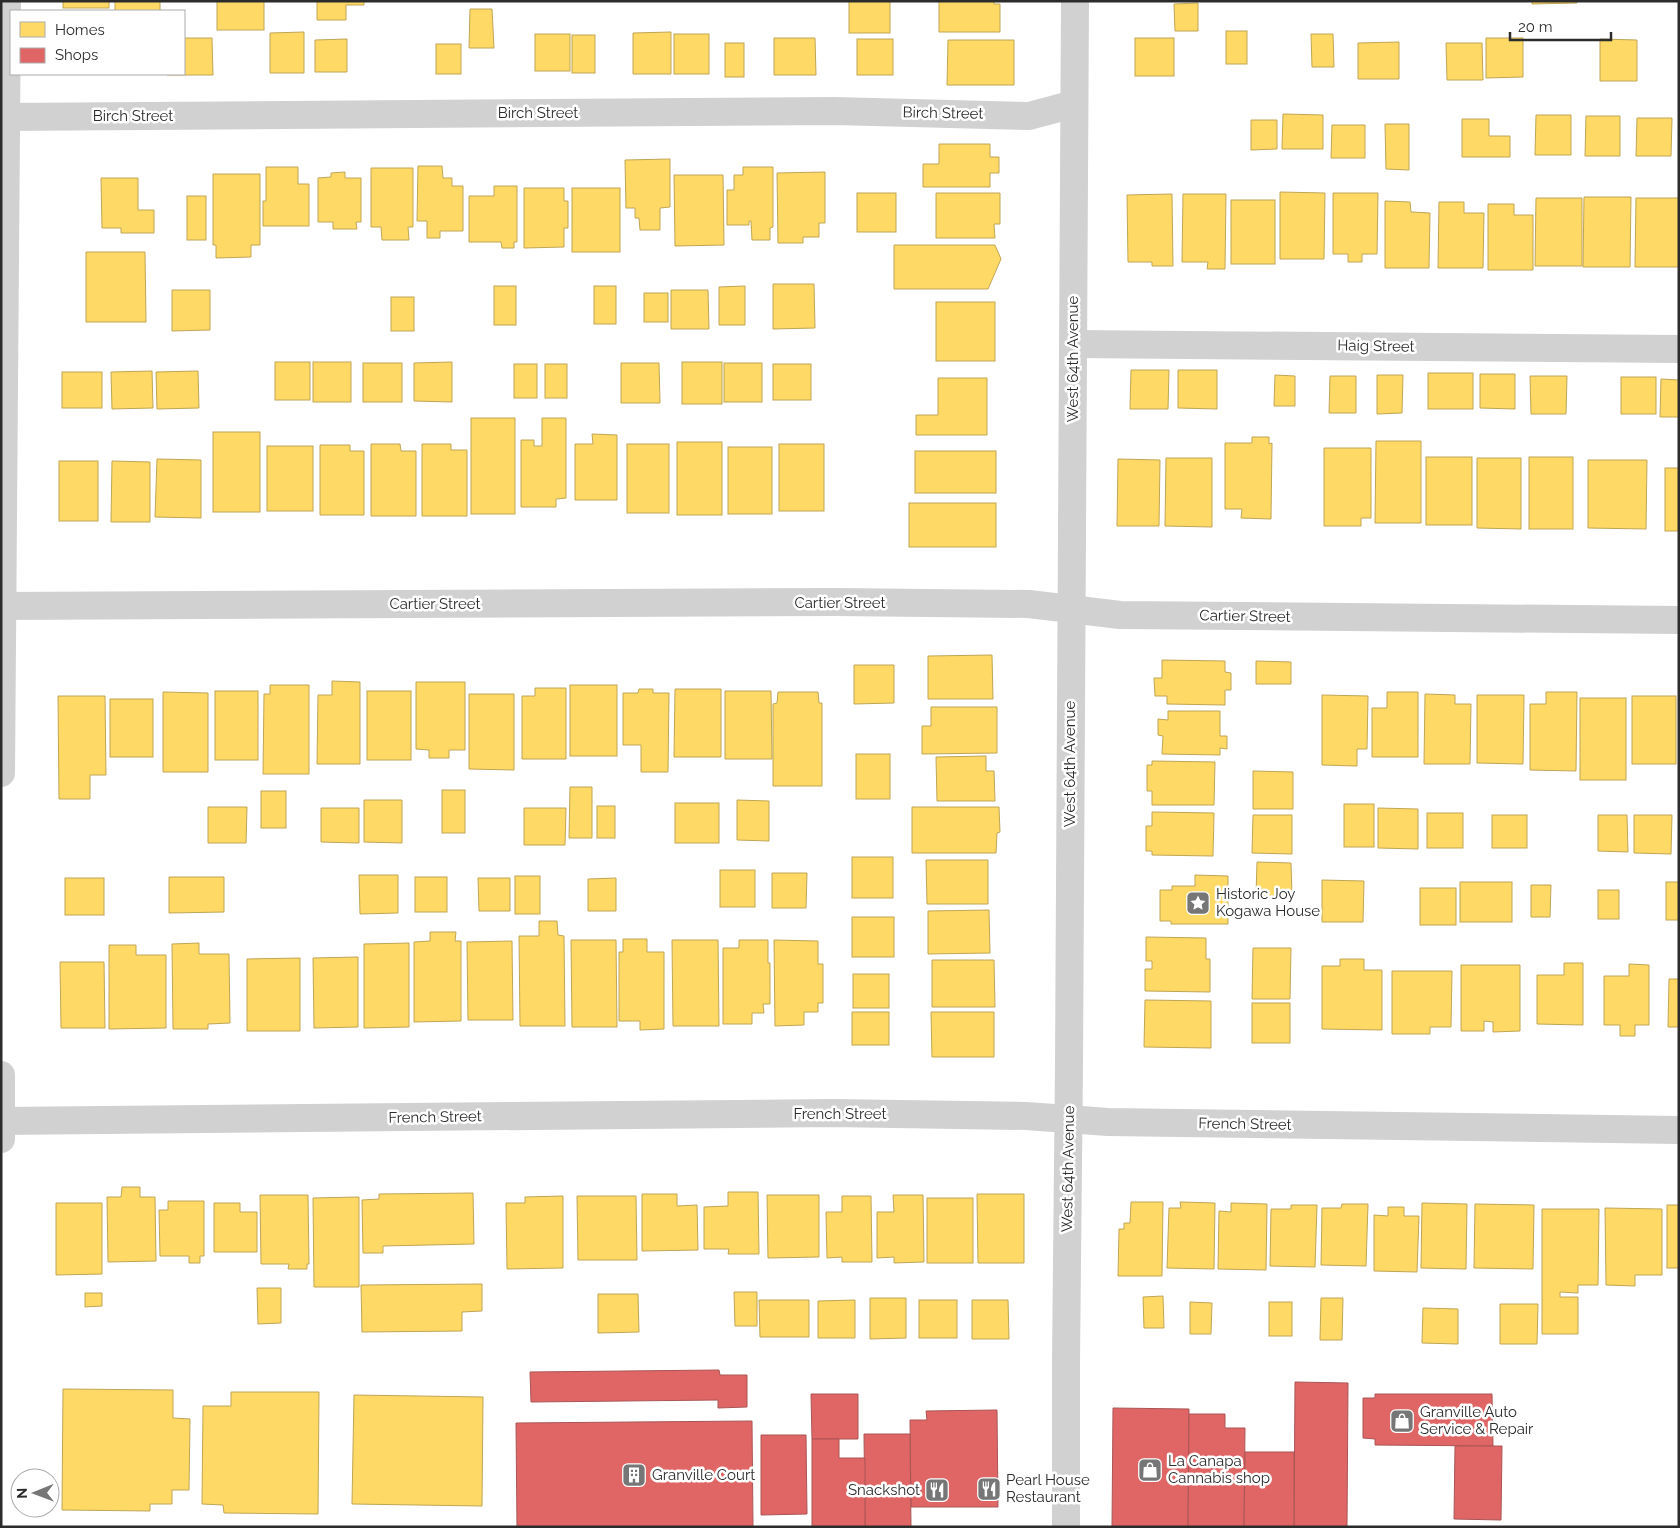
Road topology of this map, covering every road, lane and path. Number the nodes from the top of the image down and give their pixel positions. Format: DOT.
graph roads {
  1 [pos="7,1"];
  2 [pos="1075,1"];
  3 [pos="1074,104"];
  4 [pos="4,117"];
  5 [pos="1073,344"];
  6 [pos="1679,349"];
  7 [pos="2,606"];
  8 [pos="1071,610"];
  9 [pos="1679,620"];
  10 [pos="1,773"];
  11 [pos="1,1075"];
  12 [pos="1068,1119"];
  13 [pos="1,1121"];
  14 [pos="1679,1130"];
  15 [pos="1,1139"];
  16 [pos="1066,1527"];
  1 -- 4 [label="street"];
  2 -- 3 [label="street, West 64th Avenue"];
  3 -- 4 [label="street, Birch Street"];
  3 -- 5 [label="street, West 64th Avenue"];
  4 -- 7 [label="street"];
  5 -- 6 [label="street, Haig Street"];
  5 -- 8 [label="street, West 64th Avenue"];
  7 -- 8 [label="street, Cartier Street"];
  7 -- 10 [label="street"];
  8 -- 9 [label="street, Cartier Street"];
  8 -- 12 [label="street, West 64th Avenue"];
  11 -- 13 [label="street"];
  12 -- 13 [label="street, French Street"];
  12 -- 14 [label="street, French Street"];
  12 -- 16 [label="street, West 64th Avenue"];
  13 -- 15 [label="street"];
}
